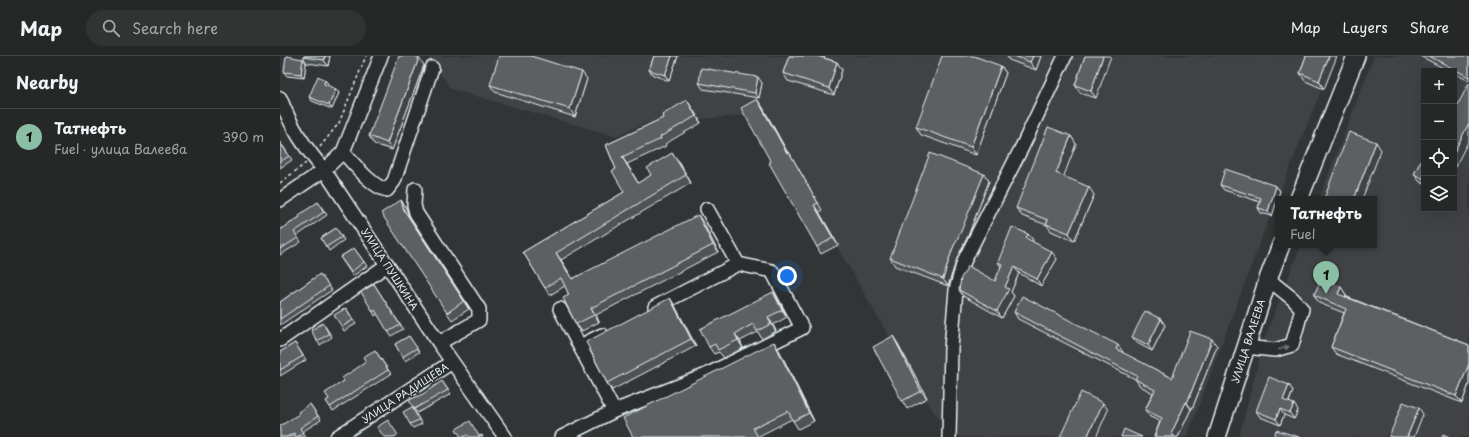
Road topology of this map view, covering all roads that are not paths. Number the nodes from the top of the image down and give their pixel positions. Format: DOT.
graph roads {
  1 [pos="381,56"];
  2 [pos="1065,56"];
  3 [pos="1356,56"];
  4 [pos="432,68"];
  5 [pos="280,98"];
  6 [pos="343,152"];
  7 [pos="324,170"];
  8 [pos="415,189"];
  9 [pos="1300,196"];
  10 [pos="280,200"];
  11 [pos="706,209"];
  12 [pos="1280,248"];
  13 [pos="738,264"];
  14 [pos="387,265"];
  15 [pos="1268,279"];
  16 [pos="560,309"];
  17 [pos="642,314"];
  18 [pos="614,328"];
  19 [pos="280,340"];
  20 [pos="439,343"];
  21 [pos="580,346"];
  22 [pos="1245,347"];
  23 [pos="452,362"];
  24 [pos="614,411"];
  25 [pos="337,437"];
  26 [pos="505,437"];
  27 [pos="562,437"];
  28 [pos="949,437"];
  29 [pos="1217,437"];
  1 -- 6 [label="street"];
  2 -- 28 [label="street"];
  3 -- 9 [label="main road"];
  4 -- 6 [label="street"];
  5 -- 7 [label="street, УЛИЦА ПУШКИНА"];
  6 -- 7 [label="street"];
  7 -- 10 [label="street"];
  7 -- 14 [label="street, УЛИЦА ПУШКИНА"];
  8 -- 20 [label="street"];
  11 -- 13 [label="street"];
  12 -- 15 [label="main road, УЛИЦА ВАЛЕЕВА"];
  13 -- 17 [label="street"];
  13 -- 24 [label="street"];
  14 -- 19 [label="street"];
  14 -- 20 [label="street, УЛИЦА ПУШКИНА"];
  15 -- 22 [label="main road, УЛИЦА ВАЛЕЕВА"];
  22 -- 15 [label="street, one-way"];
  16 -- 21 [label="street"];
  18 -- 21 [label="street"];
  20 -- 23 [label="street, УЛИЦА ПУШКИНА"];
  21 -- 24 [label="street"];
  22 -- 29 [label="main road, УЛИЦА ВАЛЕЕВА"];
  23 -- 25 [label="street, УЛИЦА РАДИЩЕВА"];
  23 -- 26 [label="street, УЛИЦА ПУШКИНА"];
  24 -- 27 [label="street"];
}
